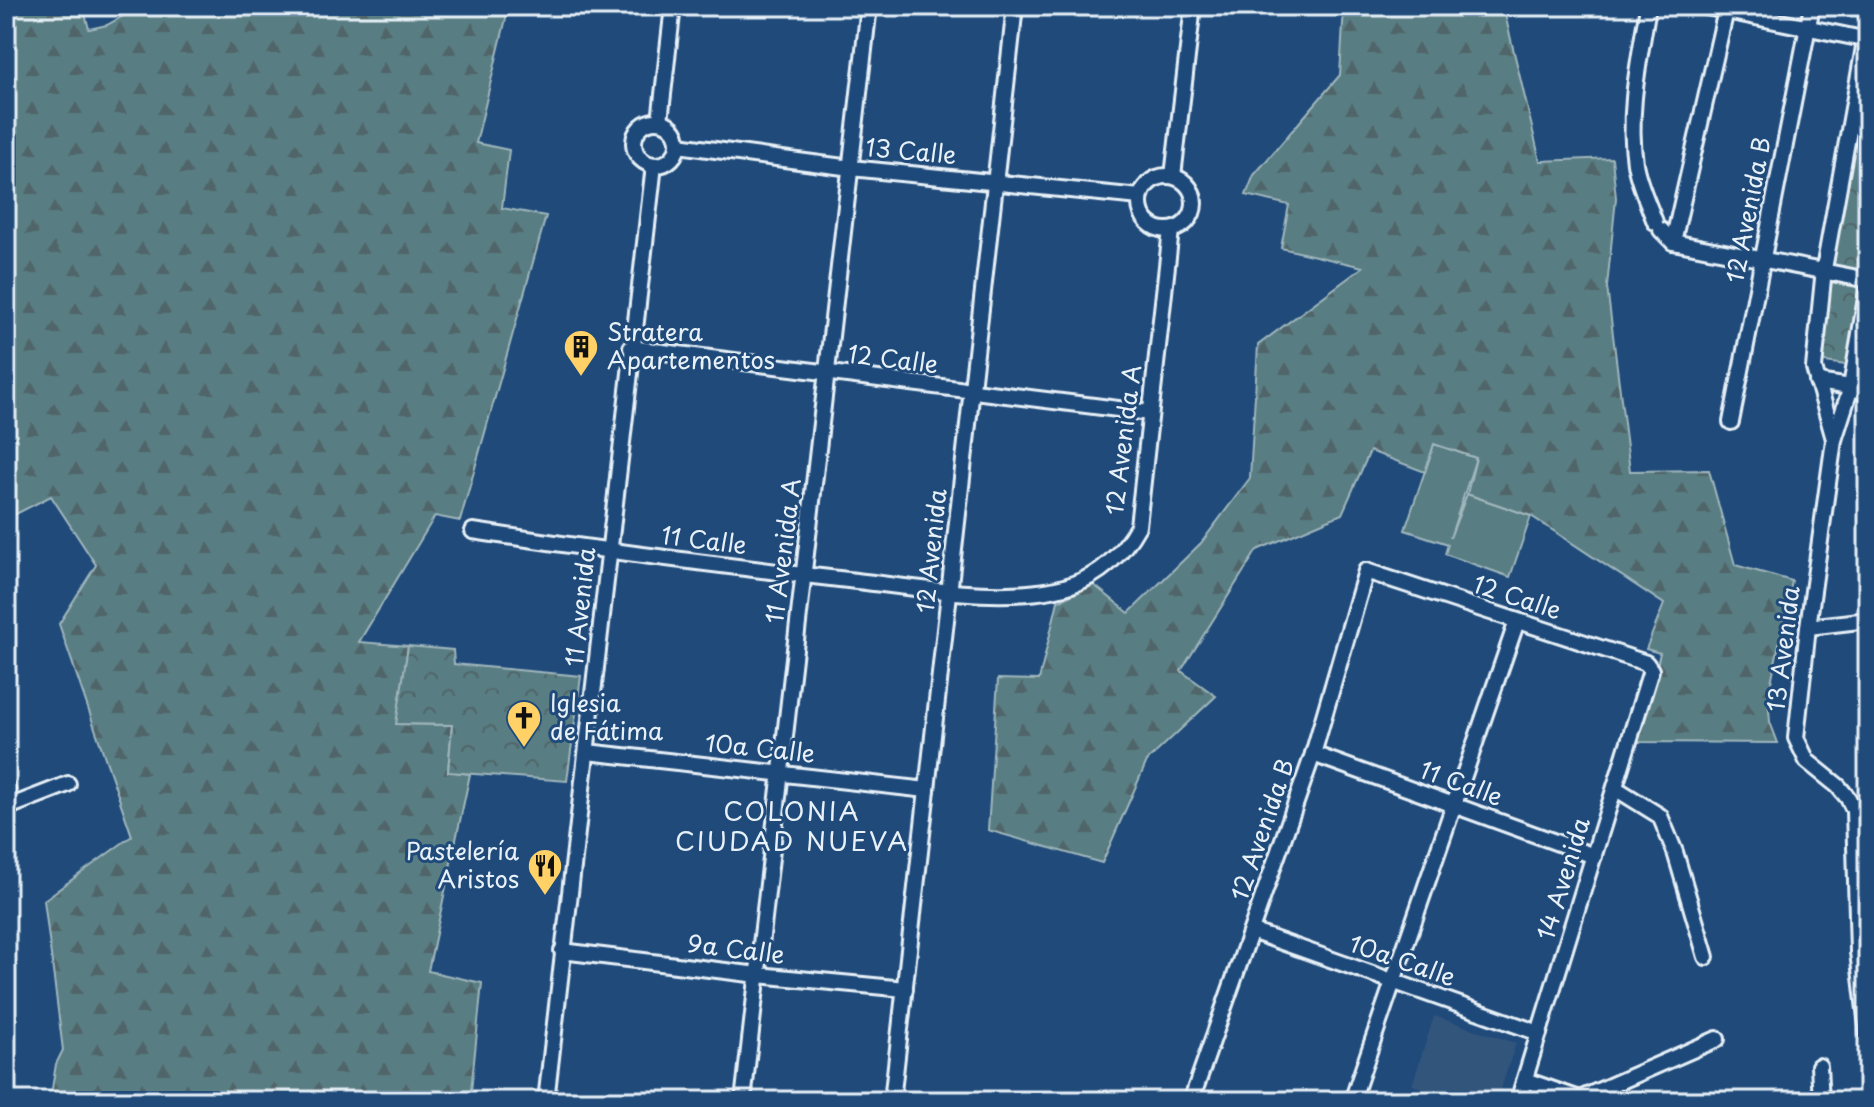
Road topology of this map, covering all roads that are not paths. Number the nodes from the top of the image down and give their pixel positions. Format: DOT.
graph roads {
  1 [pos="673,6"];
  2 [pos="869,6"];
  3 [pos="1015,6"];
  4 [pos="1193,6"];
  5 [pos="1648,6"];
  6 [pos="1702,6"];
  7 [pos="1812,6"];
  8 [pos="1726,8"];
  9 [pos="1808,27"];
  10 [pos="1867,35"];
  11 [pos="660,121"];
  12 [pos="678,145"];
  13 [pos="654,165"];
  14 [pos="851,168"];
  15 [pos="1173,176"];
  16 [pos="994,182"];
  17 [pos="1140,197"];
  18 [pos="1171,230"];
  19 [pos="1673,242"];
  20 [pos="1762,257"];
  21 [pos="1824,269"];
  22 [pos="1868,280"];
  23 [pos="1868,286"];
  24 [pos="631,348"];
  25 [pos="827,374"];
  26 [pos="1817,382"];
  27 [pos="1851,387"];
  28 [pos="971,392"];
  29 [pos="1868,394"];
  30 [pos="1150,413"];
  31 [pos="1731,422"];
  32 [pos="1834,440"];
  33 [pos="473,531"];
  34 [pos="609,552"];
  35 [pos="1366,571"];
  36 [pos="803,575"];
  37 [pos="950,592"];
  38 [pos="1034,594"];
  39 [pos="1868,620"];
  40 [pos="1517,621"];
  41 [pos="1808,627"];
  42 [pos="1651,670"];
  43 [pos="587,752"];
  44 [pos="1313,754"];
  45 [pos="780,774"];
  46 [pos="68,784"];
  47 [pos="6,787"];
  48 [pos="1615,788"];
  49 [pos="927,790"];
  50 [pos="1454,805"];
  51 [pos="9,807"];
  52 [pos="1861,809"];
  53 [pos="1594,856"];
  54 [pos="1251,931"];
  55 [pos="562,951"];
  56 [pos="1863,951"];
  57 [pos="1706,957"];
  58 [pos="758,975"];
  59 [pos="1393,981"];
  60 [pos="905,989"];
  61 [pos="1539,1033"];
  62 [pos="1868,1035"];
  63 [pos="1717,1039"];
  64 [pos="1819,1066"];
  65 [pos="1525,1080"];
  66 [pos="546,1101"];
  67 [pos="743,1101"];
  68 [pos="892,1101"];
  69 [pos="1191,1101"];
  70 [pos="1352,1101"];
  71 [pos="1518,1101"];
  72 [pos="1821,1101"];
  1 -- 11 [label="street"];
  2 -- 14 [label="street, 11 Avenida A"];
  3 -- 16 [label="street, 12 Avenida"];
  4 -- 15 [label="street"];
  5 -- 19 [label="street"];
  6 -- 8 [label="street"];
  7 -- 9 [label="street, 12 Avenida B"];
  8 -- 9 [label="street"];
  8 -- 19 [label="street"];
  9 -- 10 [label="street"];
  9 -- 20 [label="street, 12 Avenida B"];
  10 -- 21 [label="street, 13 Avenida"];
  11 -- 12 [label="street"];
  11 -- 13 [label="street"];
  12 -- 13 [label="street"];
  12 -- 14 [label="street, 13 Calle"];
  13 -- 24 [label="street, 11 Avenida"];
  14 -- 16 [label="street, 13 Calle"];
  14 -- 25 [label="street, 11 Avenida A"];
  15 -- 17 [label="street"];
  15 -- 18 [label="street"];
  16 -- 17 [label="street, 13 Calle"];
  16 -- 28 [label="street, 12 Avenida"];
  17 -- 18 [label="street"];
  18 -- 30 [label="street, 12 Avenida A"];
  19 -- 20 [label="street"];
  20 -- 21 [label="street"];
  20 -- 31 [label="street, 12 Avenida B"];
  21 -- 22 [label="street"];
  21 -- 26 [label="street, 13 Avenida"];
  23 -- 27 [label="street, 13 Avenida"];
  24 -- 25 [label="street, 12 Calle"];
  24 -- 34 [label="street, 11 Avenida"];
  25 -- 28 [label="street, 12 Calle"];
  25 -- 36 [label="street, 11 Avenida A"];
  26 -- 27 [label="street"];
  26 -- 32 [label="street, 13 Avenida"];
  27 -- 29 [label="street"];
  27 -- 32 [label="street, 13 Avenida"];
  28 -- 30 [label="street, 12 Calle"];
  28 -- 37 [label="street, 12 Avenida"];
  30 -- 38 [label="street, 12 Avenida A"];
  32 -- 41 [label="street, 13 Avenida"];
  33 -- 34 [label="street, 11 Calle"];
  34 -- 36 [label="street, 11 Calle"];
  34 -- 43 [label="street, 11 Avenida"];
  35 -- 40 [label="street, 12 Calle"];
  35 -- 44 [label="street, 12 Avenida B"];
  36 -- 37 [label="street, 11 Calle"];
  36 -- 45 [label="street, 11 Avenida A"];
  37 -- 38 [label="street, 11 Calle"];
  37 -- 49 [label="street, 12 Avenida"];
  39 -- 41 [label="street"];
  40 -- 42 [label="street, 12 Calle"];
  40 -- 50 [label="street"];
  41 -- 52 [label="street, 13 Avenida"];
  42 -- 48 [label="street, 14 Avenida"];
  43 -- 45 [label="street, 10a Calle"];
  43 -- 55 [label="street, 11 Avenida"];
  44 -- 50 [label="street, 11 Calle"];
  44 -- 54 [label="street, 12 Avenida B"];
  45 -- 49 [label="street, 10a Calle"];
  45 -- 58 [label="street, 11 Avenida A"];
  46 -- 51 [label="street"];
  47 -- 51 [label="street"];
  48 -- 53 [label="street, 14 Avenida"];
  48 -- 57 [label="street"];
  49 -- 60 [label="street, 12 Avenida"];
  50 -- 53 [label="street, 11 Calle"];
  50 -- 59 [label="street"];
  52 -- 56 [label="street, 13 Avenida"];
  53 -- 61 [label="street, 14 Avenida"];
  54 -- 59 [label="street, 10a Calle"];
  54 -- 69 [label="street, 12 Avenida B"];
  55 -- 58 [label="street, 9a Calle"];
  55 -- 66 [label="street, 11 Avenida"];
  56 -- 62 [label="street, 13 Avenida"];
  58 -- 60 [label="street, 9a Calle"];
  58 -- 67 [label="street, 11 Avenida A"];
  59 -- 61 [label="street, 10a Calle"];
  59 -- 70 [label="street"];
  60 -- 68 [label="street, 12 Avenida"];
  61 -- 65 [label="street, 14 Avenida"];
  63 -- 65 [label="street"];
  64 -- 72 [label="street"];
  65 -- 71 [label="street, 14 Avenida"];
}
